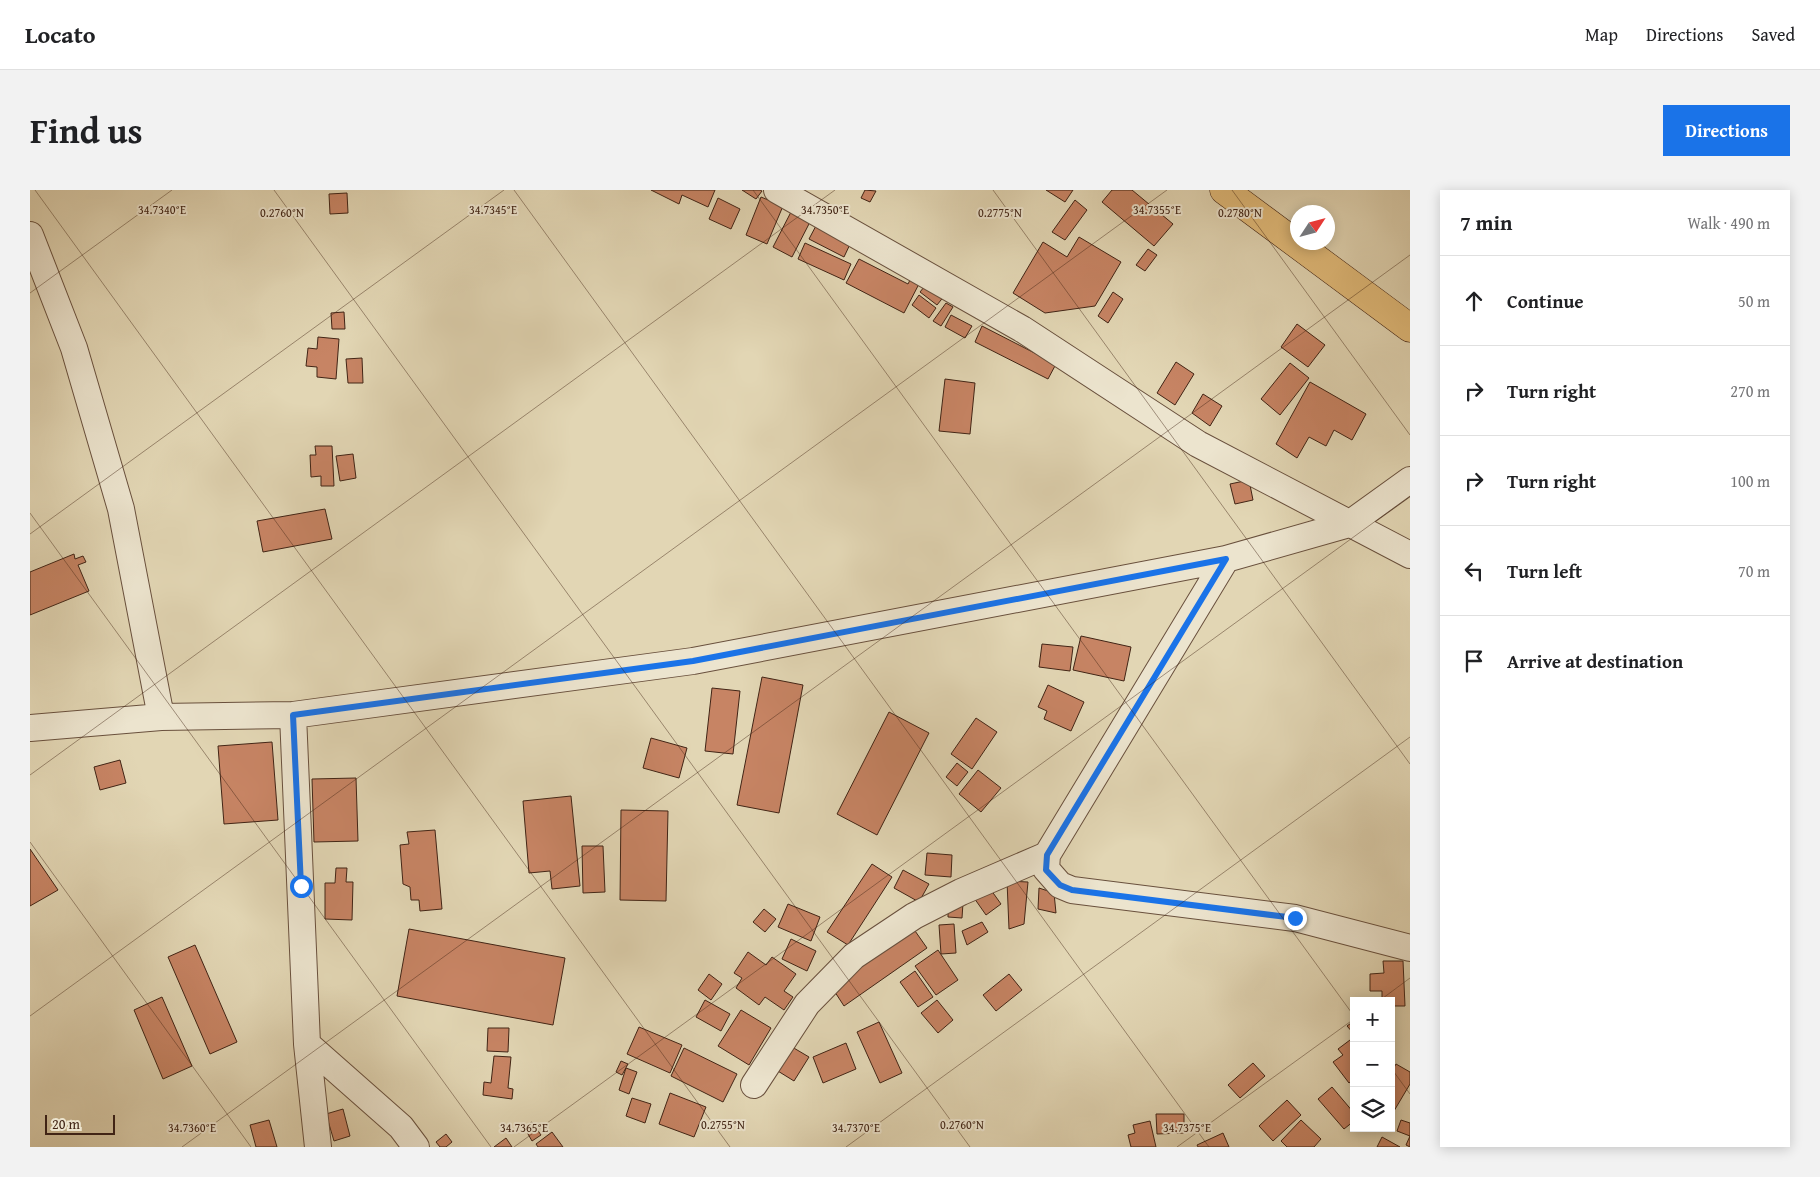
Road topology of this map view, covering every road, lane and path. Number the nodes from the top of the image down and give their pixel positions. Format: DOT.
graph roads {
  1 [pos="777,190"];
  2 [pos="1224,190"];
  3 [pos="30,235"];
  4 [pos="1410,328"];
  5 [pos="1410,480"];
  6 [pos="1348,524"];
  7 [pos="1410,555"];
  8 [pos="1226,559"];
  9 [pos="293,715"];
  10 [pos="161,717"];
  11 [pos="30,728"];
  12 [pos="1047,855"];
  13 [pos="1410,948"];
  14 [pos="307,1044"];
  15 [pos="754,1085"];
  16 [pos="318,1147"];
  17 [pos="416,1147"];
  1 -- 6 [label="street"];
  2 -- 4 [label="highway"];
  3 -- 10 [label="street"];
  5 -- 6 [label="street"];
  6 -- 7 [label="street"];
  6 -- 8 [label="street"];
  8 -- 9 [label="street"];
  8 -- 12 [label="street"];
  9 -- 10 [label="street"];
  9 -- 14 [label="street"];
  10 -- 11 [label="street"];
  12 -- 13 [label="street"];
  12 -- 15 [label="street"];
  14 -- 16 [label="street"];
  14 -- 17 [label="street"];
}
